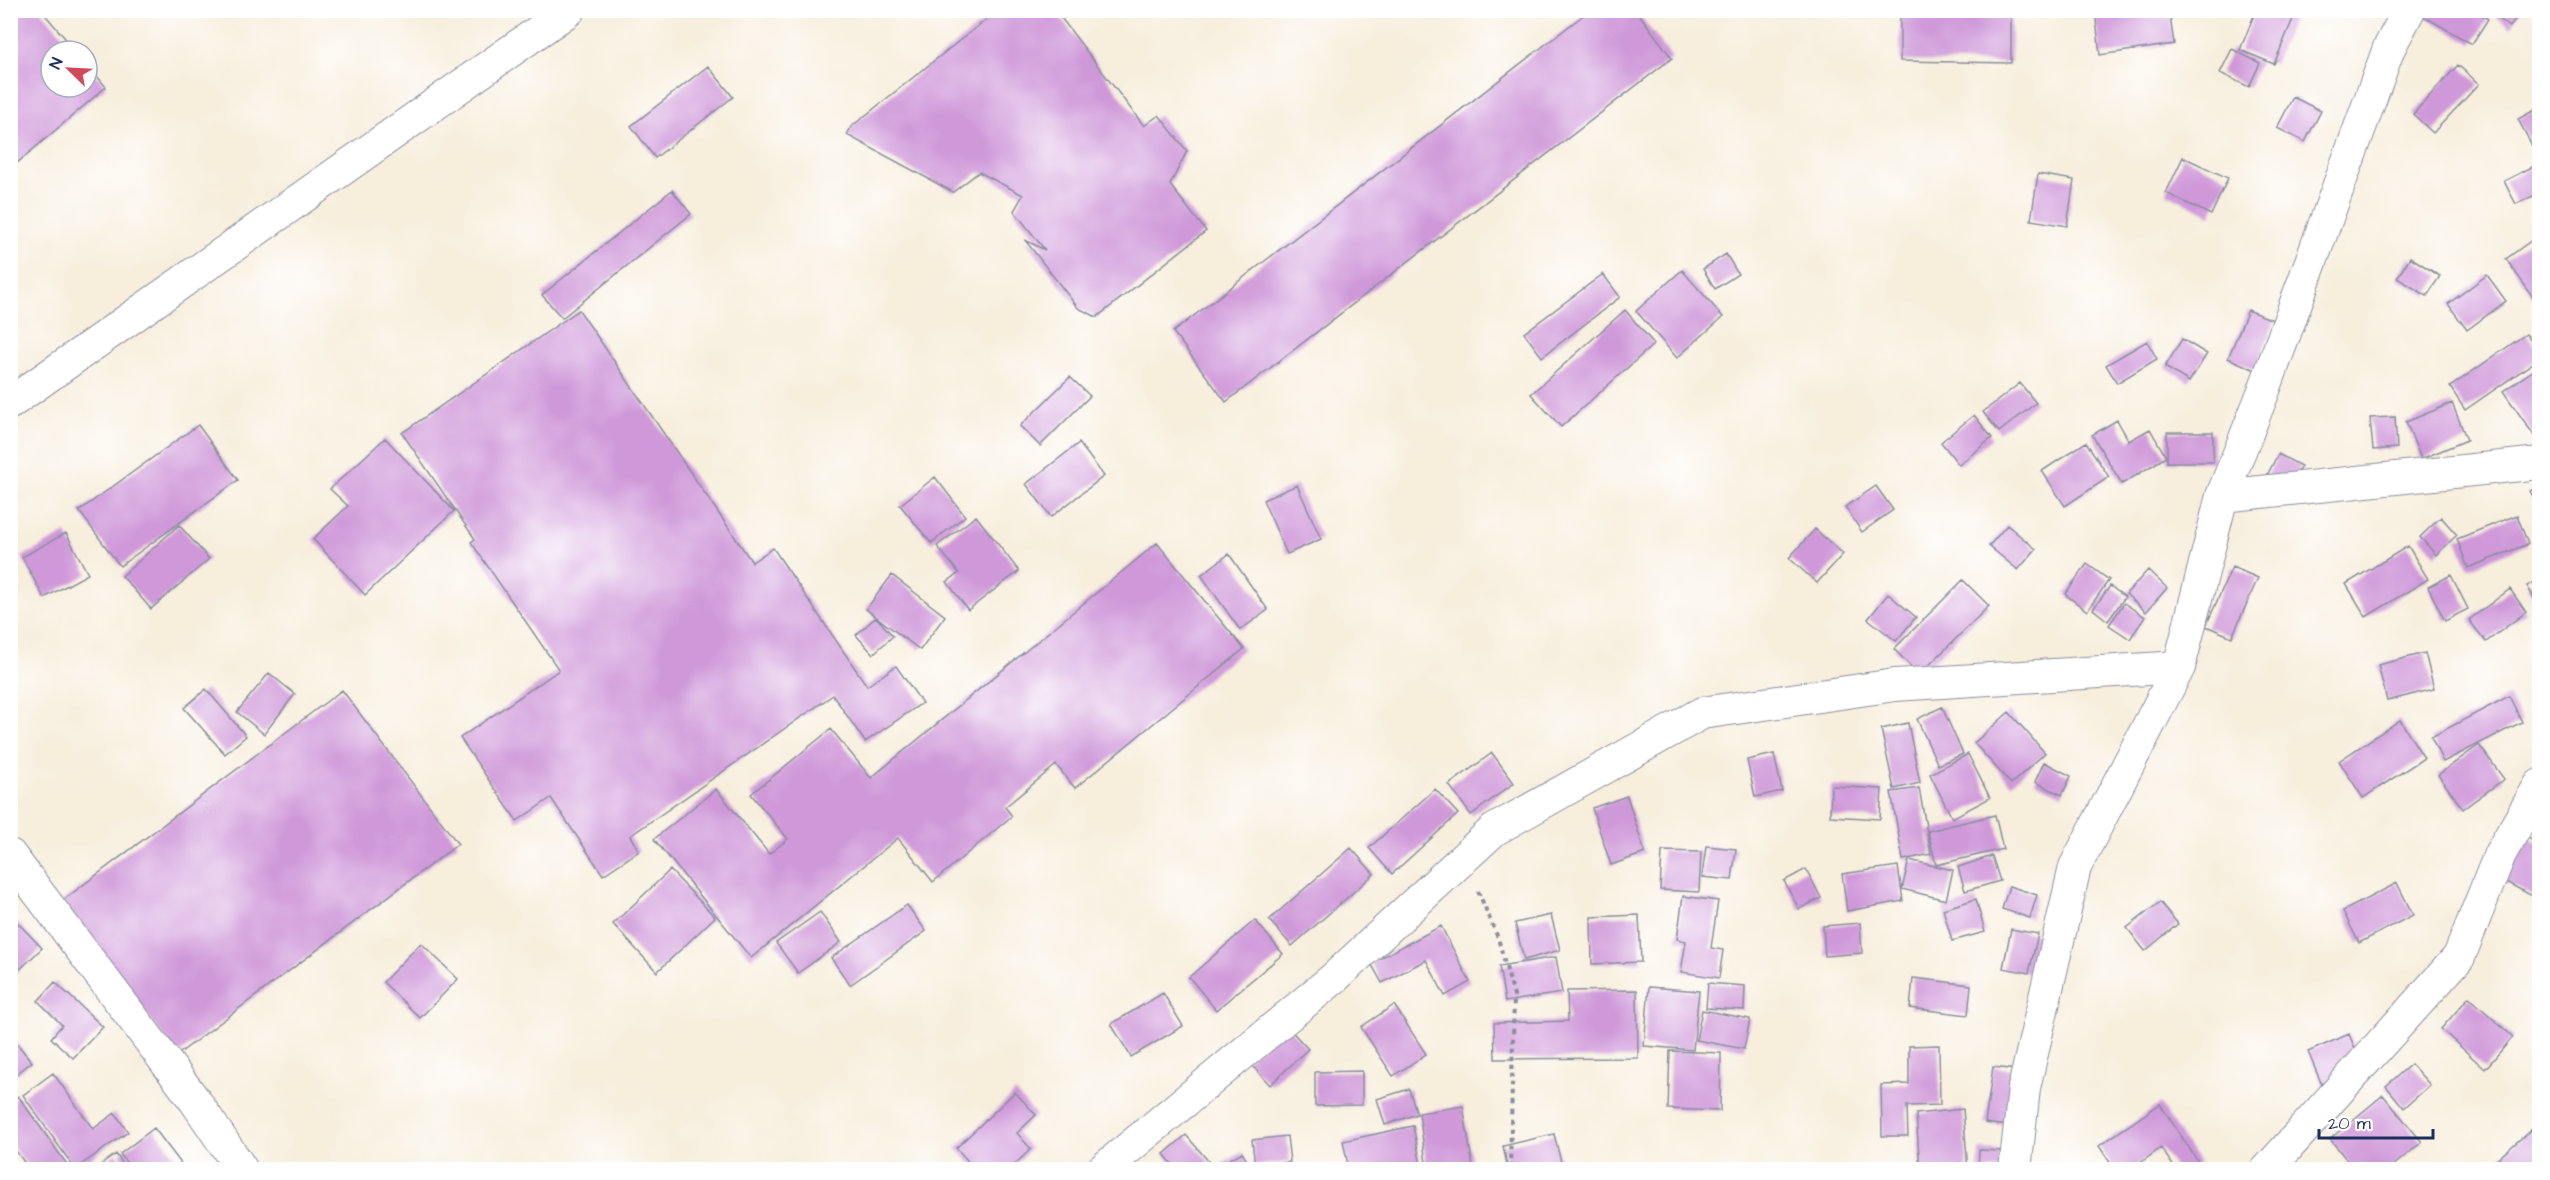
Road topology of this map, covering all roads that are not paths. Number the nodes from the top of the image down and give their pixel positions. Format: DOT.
graph roads {
  1 [pos="569,10"];
  2 [pos="2409,10"];
  3 [pos="10,403"];
  4 [pos="2540,463"];
  5 [pos="2222,496"];
  6 [pos="2179,667"];
  7 [pos="2540,785"];
  8 [pos="10,855"];
  9 [pos="242,1170"];
  10 [pos="1102,1170"];
  11 [pos="2015,1170"];
  12 [pos="2267,1170"];
  1 -- 3 [label="street"];
  2 -- 5 [label="street"];
  4 -- 5 [label="street"];
  5 -- 6 [label="street"];
  6 -- 10 [label="street"];
  6 -- 11 [label="street"];
  7 -- 12 [label="street"];
  8 -- 9 [label="street"];
}
